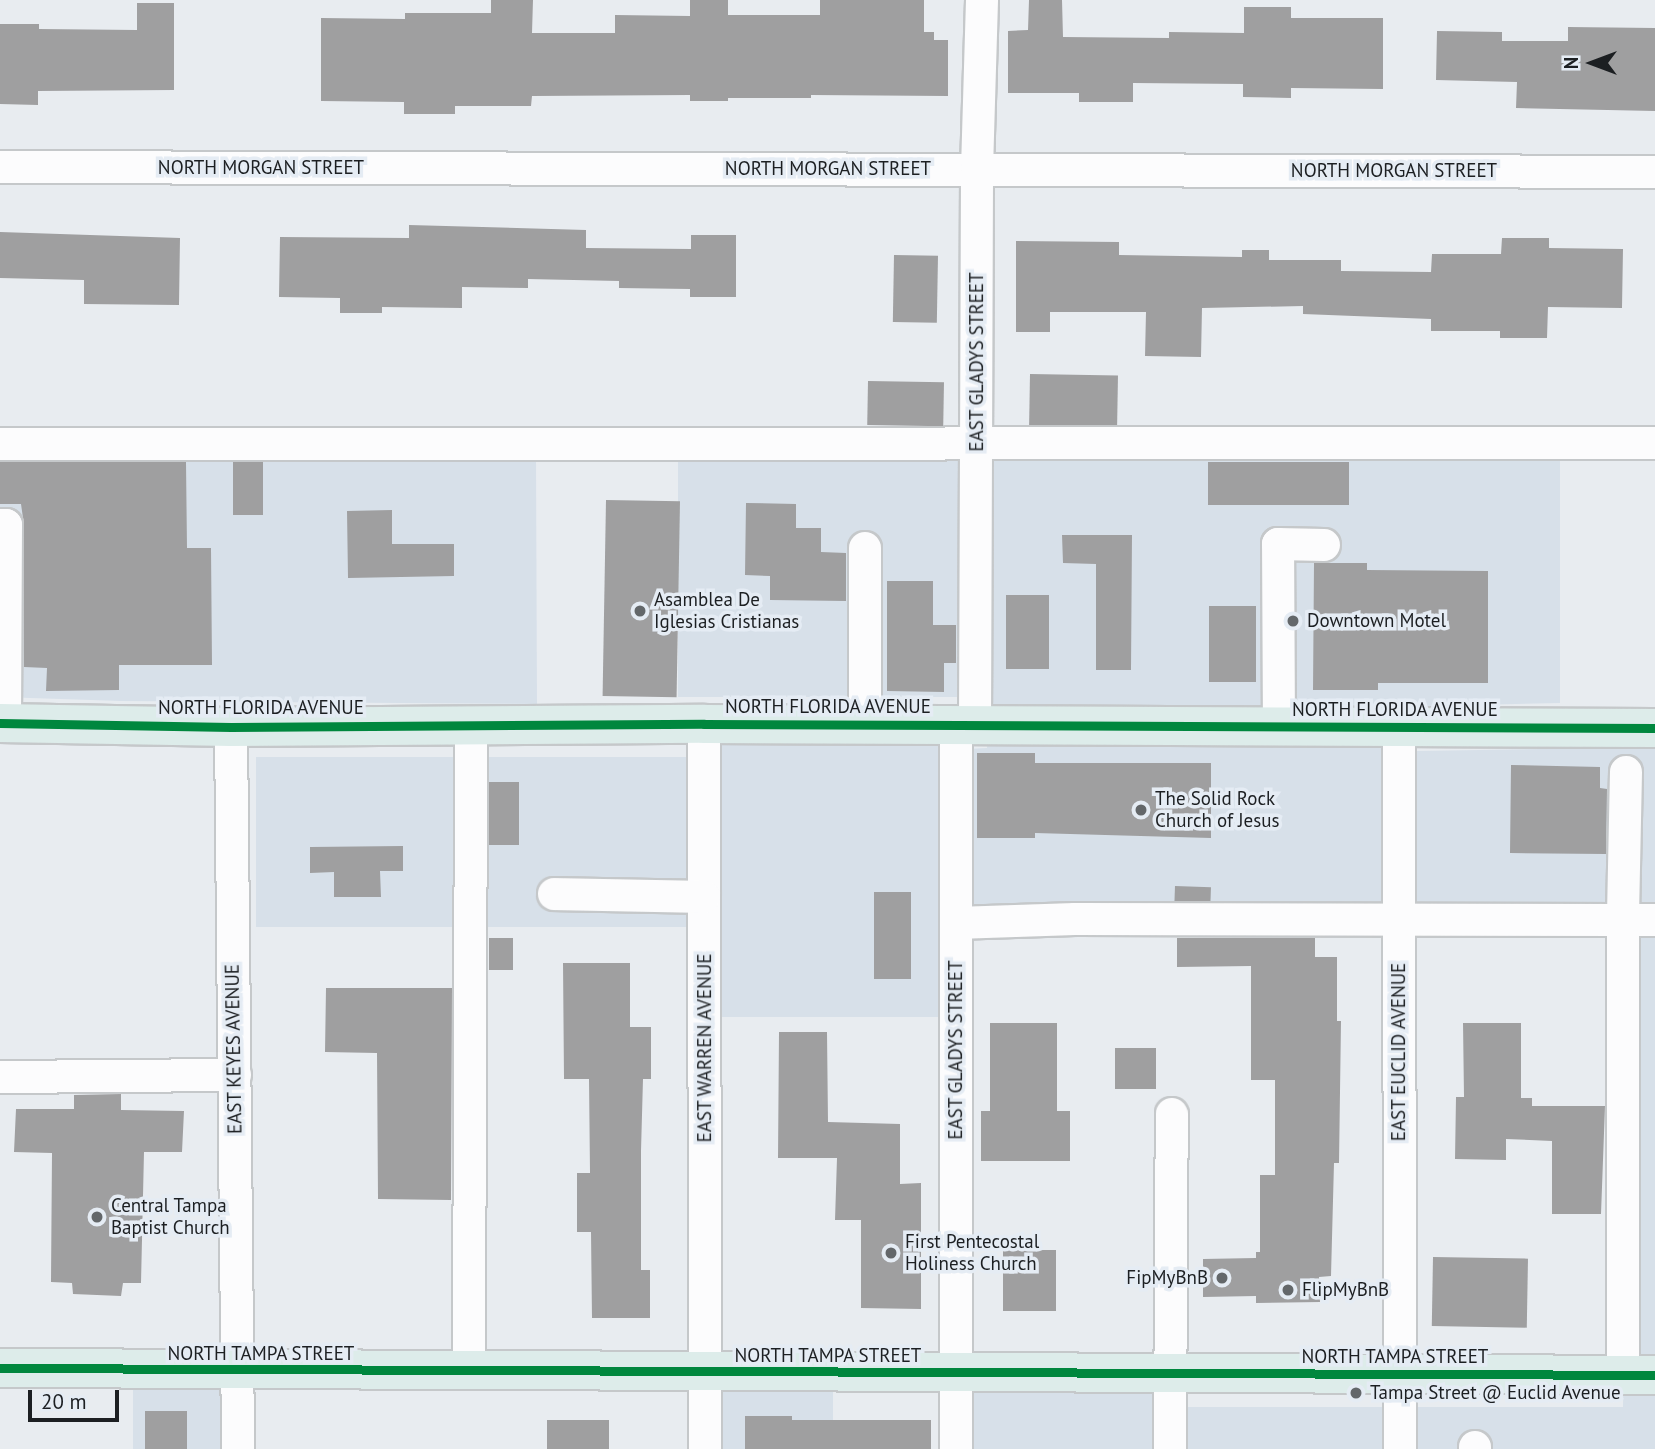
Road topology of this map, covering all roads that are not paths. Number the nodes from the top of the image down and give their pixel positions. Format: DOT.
graph roads {
  1 [pos="982,0"];
  2 [pos="0,167"];
  3 [pos="978,169"];
  4 [pos="1655,172"];
  5 [pos="977,442"];
  6 [pos="1655,443"];
  7 [pos="0,444"];
  8 [pos="0,525"];
  9 [pos="1324,545"];
  10 [pos="865,548"];
  11 [pos="3,673"];
  12 [pos="3,723"];
  13 [pos="704,723"];
  14 [pos="865,724"];
  15 [pos="471,725"];
  16 [pos="966,725"];
  17 [pos="231,727"];
  18 [pos="1279,728"];
  19 [pos="1655,728"];
  20 [pos="1399,729"];
  21 [pos="1626,772"];
  22 [pos="554,894"];
  23 [pos="705,897"];
  24 [pos="1399,920"];
  25 [pos="1623,920"];
  26 [pos="1655,920"];
  27 [pos="956,923"];
  28 [pos="235,1075"];
  29 [pos="0,1077"];
  30 [pos="1172,1114"];
  31 [pos="0,1368"];
  32 [pos="238,1371"];
  33 [pos="468,1372"];
  34 [pos="705,1373"];
  35 [pos="956,1374"];
  36 [pos="1171,1374"];
  37 [pos="1399,1375"];
  38 [pos="1639,1375"];
  39 [pos="238,1449"];
  40 [pos="705,1449"];
  41 [pos="956,1449"];
  42 [pos="1170,1449"];
  43 [pos="1400,1449"];
  1 -- 3 [label="street, EAST GLADYS STREET"];
  2 -- 3 [label="street, NORTH MORGAN STREET"];
  3 -- 4 [label="street, NORTH MORGAN STREET"];
  3 -- 5 [label="street, EAST GLADYS STREET"];
  5 -- 6 [label="street"];
  5 -- 7 [label="street"];
  5 -- 16 [label="street, EAST GLADYS STREET"];
  8 -- 11 [label="street"];
  9 -- 18 [label="street"];
  10 -- 14 [label="street"];
  11 -- 12 [label="street"];
  12 -- 17 [label="main road, NORTH FLORIDA AVENUE"];
  13 -- 14 [label="main road, NORTH FLORIDA AVENUE"];
  13 -- 15 [label="main road, NORTH FLORIDA AVENUE"];
  13 -- 23 [label="street, EAST WARREN AVENUE"];
  14 -- 16 [label="main road, NORTH FLORIDA AVENUE"];
  15 -- 17 [label="main road, NORTH FLORIDA AVENUE"];
  15 -- 33 [label="street"];
  16 -- 18 [label="main road, NORTH FLORIDA AVENUE"];
  16 -- 27 [label="street, EAST GLADYS STREET"];
  17 -- 28 [label="street, EAST KEYES AVENUE"];
  18 -- 20 [label="main road, NORTH FLORIDA AVENUE"];
  19 -- 20 [label="main road, NORTH FLORIDA AVENUE"];
  20 -- 24 [label="street, EAST EUCLID AVENUE"];
  21 -- 25 [label="street"];
  22 -- 23 [label="street"];
  23 -- 34 [label="street, EAST WARREN AVENUE"];
  24 -- 25 [label="street"];
  24 -- 27 [label="street"];
  24 -- 37 [label="street, EAST EUCLID AVENUE"];
  25 -- 26 [label="street"];
  25 -- 38 [label="street"];
  27 -- 35 [label="street, EAST GLADYS STREET"];
  28 -- 29 [label="street"];
  28 -- 32 [label="street, EAST KEYES AVENUE"];
  30 -- 36 [label="street"];
  31 -- 32 [label="main road, NORTH TAMPA STREET"];
  32 -- 33 [label="main road, NORTH TAMPA STREET"];
  32 -- 39 [label="street, EAST KEYES AVENUE"];
  33 -- 34 [label="main road, NORTH TAMPA STREET"];
  34 -- 35 [label="main road, NORTH TAMPA STREET"];
  34 -- 40 [label="street, EAST WARREN AVENUE"];
  35 -- 36 [label="main road, NORTH TAMPA STREET"];
  35 -- 41 [label="street, EAST GLADYS STREET"];
  36 -- 37 [label="main road, NORTH TAMPA STREET"];
  36 -- 42 [label="street"];
  37 -- 38 [label="main road, NORTH TAMPA STREET"];
  37 -- 43 [label="street, EAST EUCLID AVENUE"];
}
